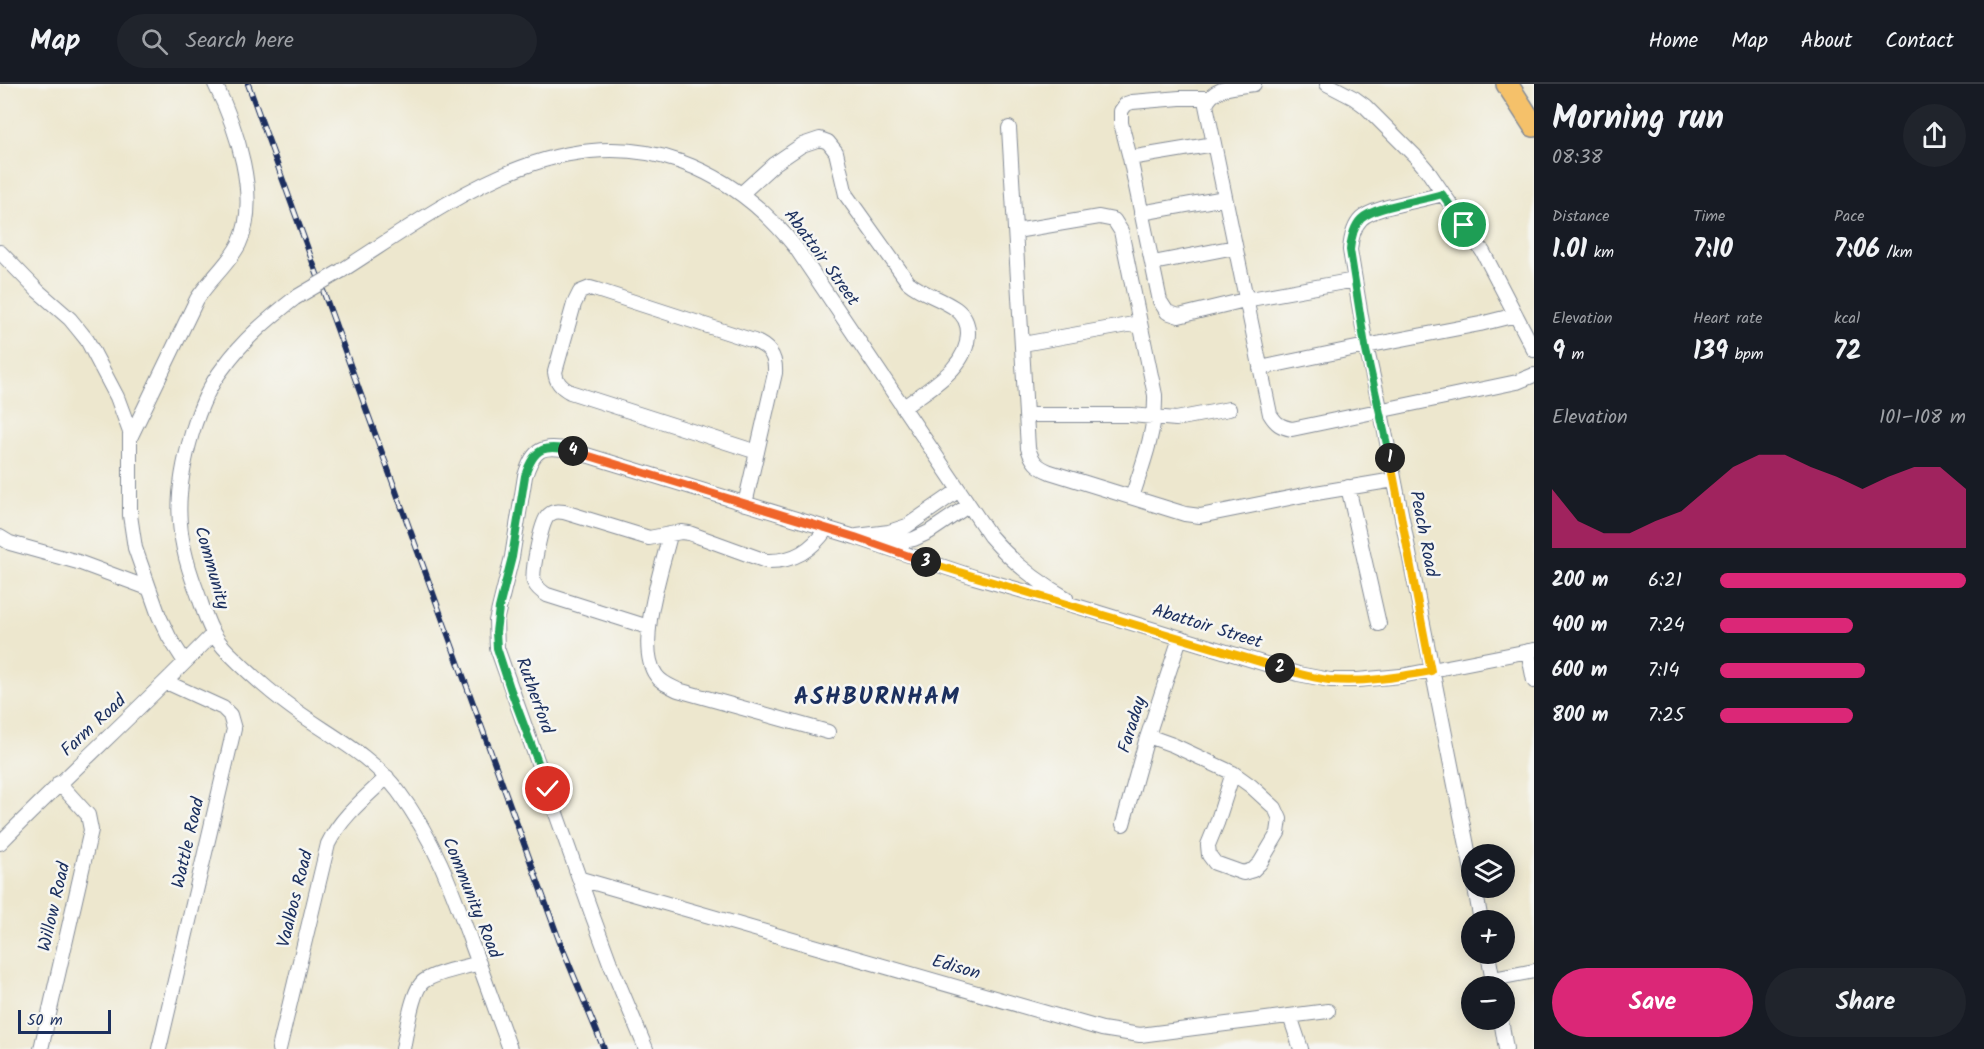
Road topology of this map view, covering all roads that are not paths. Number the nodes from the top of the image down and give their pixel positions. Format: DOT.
graph roads {
  1 [pos="215,84"];
  2 [pos="1254,84"];
  3 [pos="1327,84"];
  4 [pos="1507,84"];
  5 [pos="1209,98"];
  6 [pos="1534,126"];
  7 [pos="1010,128"];
  8 [pos="1214,144"];
  9 [pos="1130,158"];
  10 [pos="741,194"];
  11 [pos="1442,194"];
  12 [pos="1226,198"];
  13 [pos="1141,213"];
  14 [pos="1016,231"];
  15 [pos="1234,247"];
  16 [pos="0,252"];
  17 [pos="1153,263"];
  18 [pos="1355,280"];
  19 [pos="295,298"];
  20 [pos="1245,300"];
  21 [pos="1516,315"];
  22 [pos="1139,323"];
  23 [pos="1023,344"];
  24 [pos="1365,346"];
  25 [pos="1534,350"];
  26 [pos="1260,368"];
  27 [pos="1534,375"];
  28 [pos="903,408"];
  29 [pos="1228,409"];
  30 [pos="1381,411"];
  31 [pos="1027,415"];
  32 [pos="1154,418"];
  33 [pos="130,438"];
  34 [pos="539,450"];
  35 [pos="757,452"];
  36 [pos="1394,480"];
  37 [pos="1348,487"];
  38 [pos="959,490"];
  39 [pos="1132,498"];
  40 [pos="745,504"];
  41 [pos="969,505"];
  42 [pos="827,528"];
  43 [pos="670,535"];
  44 [pos="0,537"];
  45 [pos="855,537"];
  46 [pos="882,546"];
  47 [pos="148,588"];
  48 [pos="1083,608"];
  49 [pos="1379,624"];
  50 [pos="648,627"];
  51 [pos="213,635"];
  52 [pos="1180,638"];
  53 [pos="1531,651"];
  54 [pos="185,663"];
  55 [pos="1431,671"];
  56 [pos="1534,681"];
  57 [pos="166,682"];
  58 [pos="828,732"];
  59 [pos="1148,736"];
  60 [pos="1233,773"];
  61 [pos="387,777"];
  62 [pos="59,783"];
  63 [pos="1123,824"];
  64 [pos="0,843"];
  65 [pos="1466,844"];
  66 [pos="581,879"];
  67 [pos="479,963"];
  68 [pos="1534,971"];
  69 [pos="1515,977"];
  70 [pos="1328,1011"];
  71 [pos="1290,1016"];
  72 [pos="1503,1030"];
  73 [pos="41,1049"];
  74 [pos="159,1049"];
  75 [pos="279,1049"];
  76 [pos="403,1049"];
  77 [pos="510,1049"];
  78 [pos="646,1049"];
  79 [pos="1301,1049"];
  80 [pos="1506,1049"];
  1 -- 33 [label="street"];
  2 -- 5 [label="street"];
  3 -- 11 [label="street"];
  4 -- 6 [label="highway"];
  5 -- 8 [label="street"];
  5 -- 9 [label="street"];
  7 -- 14 [label="street"];
  8 -- 9 [label="street"];
  8 -- 12 [label="street"];
  9 -- 13 [label="street"];
  10 -- 19 [label="street, Abattoir Street, bridge"];
  10 -- 28 [label="street, Abattoir Street"];
  10 -- 28 [label="street"];
  11 -- 18 [label="street, Peach Road"];
  11 -- 21 [label="street"];
  12 -- 13 [label="street"];
  12 -- 15 [label="street"];
  13 -- 17 [label="street"];
  14 -- 22 [label="street"];
  14 -- 23 [label="street"];
  15 -- 17 [label="street"];
  15 -- 20 [label="street"];
  16 -- 33 [label="street"];
  17 -- 20 [label="street"];
  18 -- 20 [label="street"];
  18 -- 24 [label="street, Peach Road"];
  19 -- 51 [label="street, Community"];
  20 -- 26 [label="street"];
  21 -- 24 [label="street"];
  21 -- 25 [label="street"];
  22 -- 23 [label="street"];
  22 -- 32 [label="street"];
  23 -- 31 [label="street"];
  24 -- 26 [label="street"];
  24 -- 30 [label="street, Peach Road"];
  26 -- 30 [label="street"];
  27 -- 30 [label="street"];
  28 -- 38 [label="street, Abattoir Street"];
  29 -- 32 [label="street"];
  30 -- 36 [label="street, Peach Road"];
  31 -- 32 [label="street"];
  31 -- 39 [label="street"];
  32 -- 39 [label="street"];
  33 -- 47 [label="street"];
  34 -- 40 [label="street, Abattoir Street"];
  34 -- 66 [label="street, Rutherford"];
  35 -- 35 [label="street"];
  35 -- 40 [label="street"];
  36 -- 37 [label="street"];
  36 -- 55 [label="street, Peach Road"];
  37 -- 39 [label="street"];
  37 -- 49 [label="street"];
  38 -- 41 [label="street, Abattoir Street"];
  38 -- 45 [label="street, Abattoir Street"];
  40 -- 42 [label="street, Abattoir Street"];
  41 -- 46 [label="street"];
  41 -- 48 [label="street, Abattoir Street"];
  42 -- 43 [label="street"];
  42 -- 45 [label="street, Abattoir Street"];
  43 -- 50 [label="street"];
  43 -- 50 [label="street"];
  44 -- 47 [label="street"];
  45 -- 46 [label="street, Abattoir Street"];
  46 -- 48 [label="street, Abattoir Street"];
  47 -- 54 [label="street"];
  48 -- 52 [label="street, Abattoir Street"];
  50 -- 58 [label="street"];
  51 -- 54 [label="street, Farm Road"];
  51 -- 61 [label="street, Community Road"];
  52 -- 55 [label="street, Abattoir Street"];
  52 -- 59 [label="street, Faraday"];
  53 -- 55 [label="street, Abattoir Street"];
  53 -- 56 [label="street"];
  54 -- 57 [label="street, Farm Road"];
  55 -- 65 [label="street, Peach Road"];
  57 -- 62 [label="street, Farm Road"];
  57 -- 74 [label="street, Wattle Road"];
  59 -- 60 [label="street"];
  59 -- 63 [label="street, Faraday"];
  60 -- 60 [label="street"];
  61 -- 67 [label="street, Community Road"];
  61 -- 75 [label="street, Vaalbos Road"];
  62 -- 64 [label="street, Farm Road"];
  62 -- 73 [label="street, Willow Road"];
  66 -- 71 [label="street, Edison"];
  66 -- 78 [label="street, Rutherford"];
  67 -- 76 [label="street"];
  67 -- 77 [label="street, Community Road"];
  68 -- 69 [label="street"];
  70 -- 71 [label="street, Edison"];
  71 -- 79 [label="street"];
  72 -- 80 [label="street"];
}
